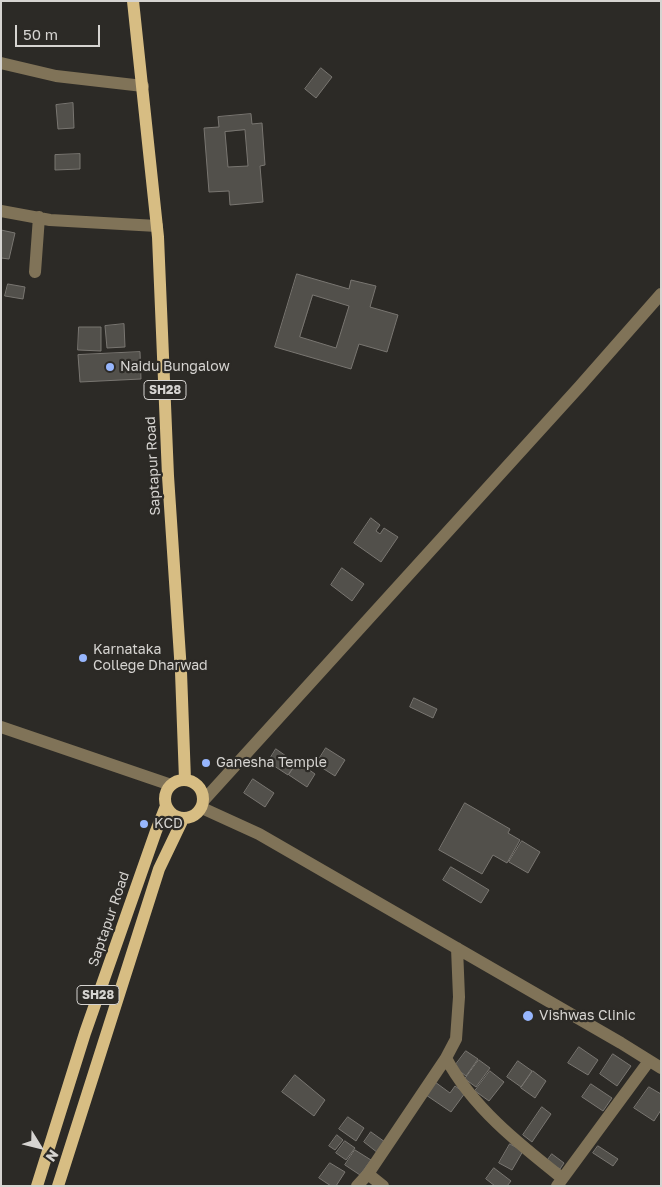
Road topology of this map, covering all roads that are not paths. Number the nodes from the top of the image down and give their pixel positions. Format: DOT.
graph roads {
  1 [pos="133,1"];
  2 [pos="1,64"];
  3 [pos="143,86"];
  4 [pos="1,211"];
  5 [pos="39,218"];
  6 [pos="157,226"];
  7 [pos="35,272"];
  8 [pos="661,294"];
  9 [pos="1,727"];
  10 [pos="185,780"];
  11 [pos="171,785"];
  12 [pos="203,804"];
  13 [pos="166,806"];
  14 [pos="183,819"];
  15 [pos="457,948"];
  16 [pos="446,1058"];
  17 [pos="649,1061"];
  18 [pos="661,1068"];
  19 [pos="368,1174"];
  20 [pos="560,1182"];
  21 [pos="37,1186"];
  22 [pos="58,1186"];
  23 [pos="357,1186"];
  24 [pos="383,1186"];
  1 -- 3 [label="main road, Saptapur Road / SH28"];
  2 -- 3 [label="street"];
  3 -- 6 [label="main road, Saptapur Road / SH28"];
  4 -- 5 [label="street"];
  5 -- 6 [label="street"];
  5 -- 7 [label="street"];
  6 -- 10 [label="main road, Saptapur Road / SH28"];
  8 -- 12 [label="street"];
  9 -- 11 [label="street"];
  10 -- 11 [label="main road"];
  10 -- 12 [label="main road"];
  11 -- 13 [label="main road"];
  12 -- 14 [label="main road"];
  12 -- 15 [label="street"];
  13 -- 14 [label="main road"];
  13 -- 21 [label="main road, Saptapur Road / SH28"];
  14 -- 22 [label="main road, SH28"];
  15 -- 16 [label="street"];
  15 -- 17 [label="street"];
  16 -- 19 [label="street"];
  16 -- 20 [label="street"];
  17 -- 18 [label="street"];
  17 -- 20 [label="street"];
  19 -- 23 [label="street"];
  19 -- 24 [label="street"];
}
